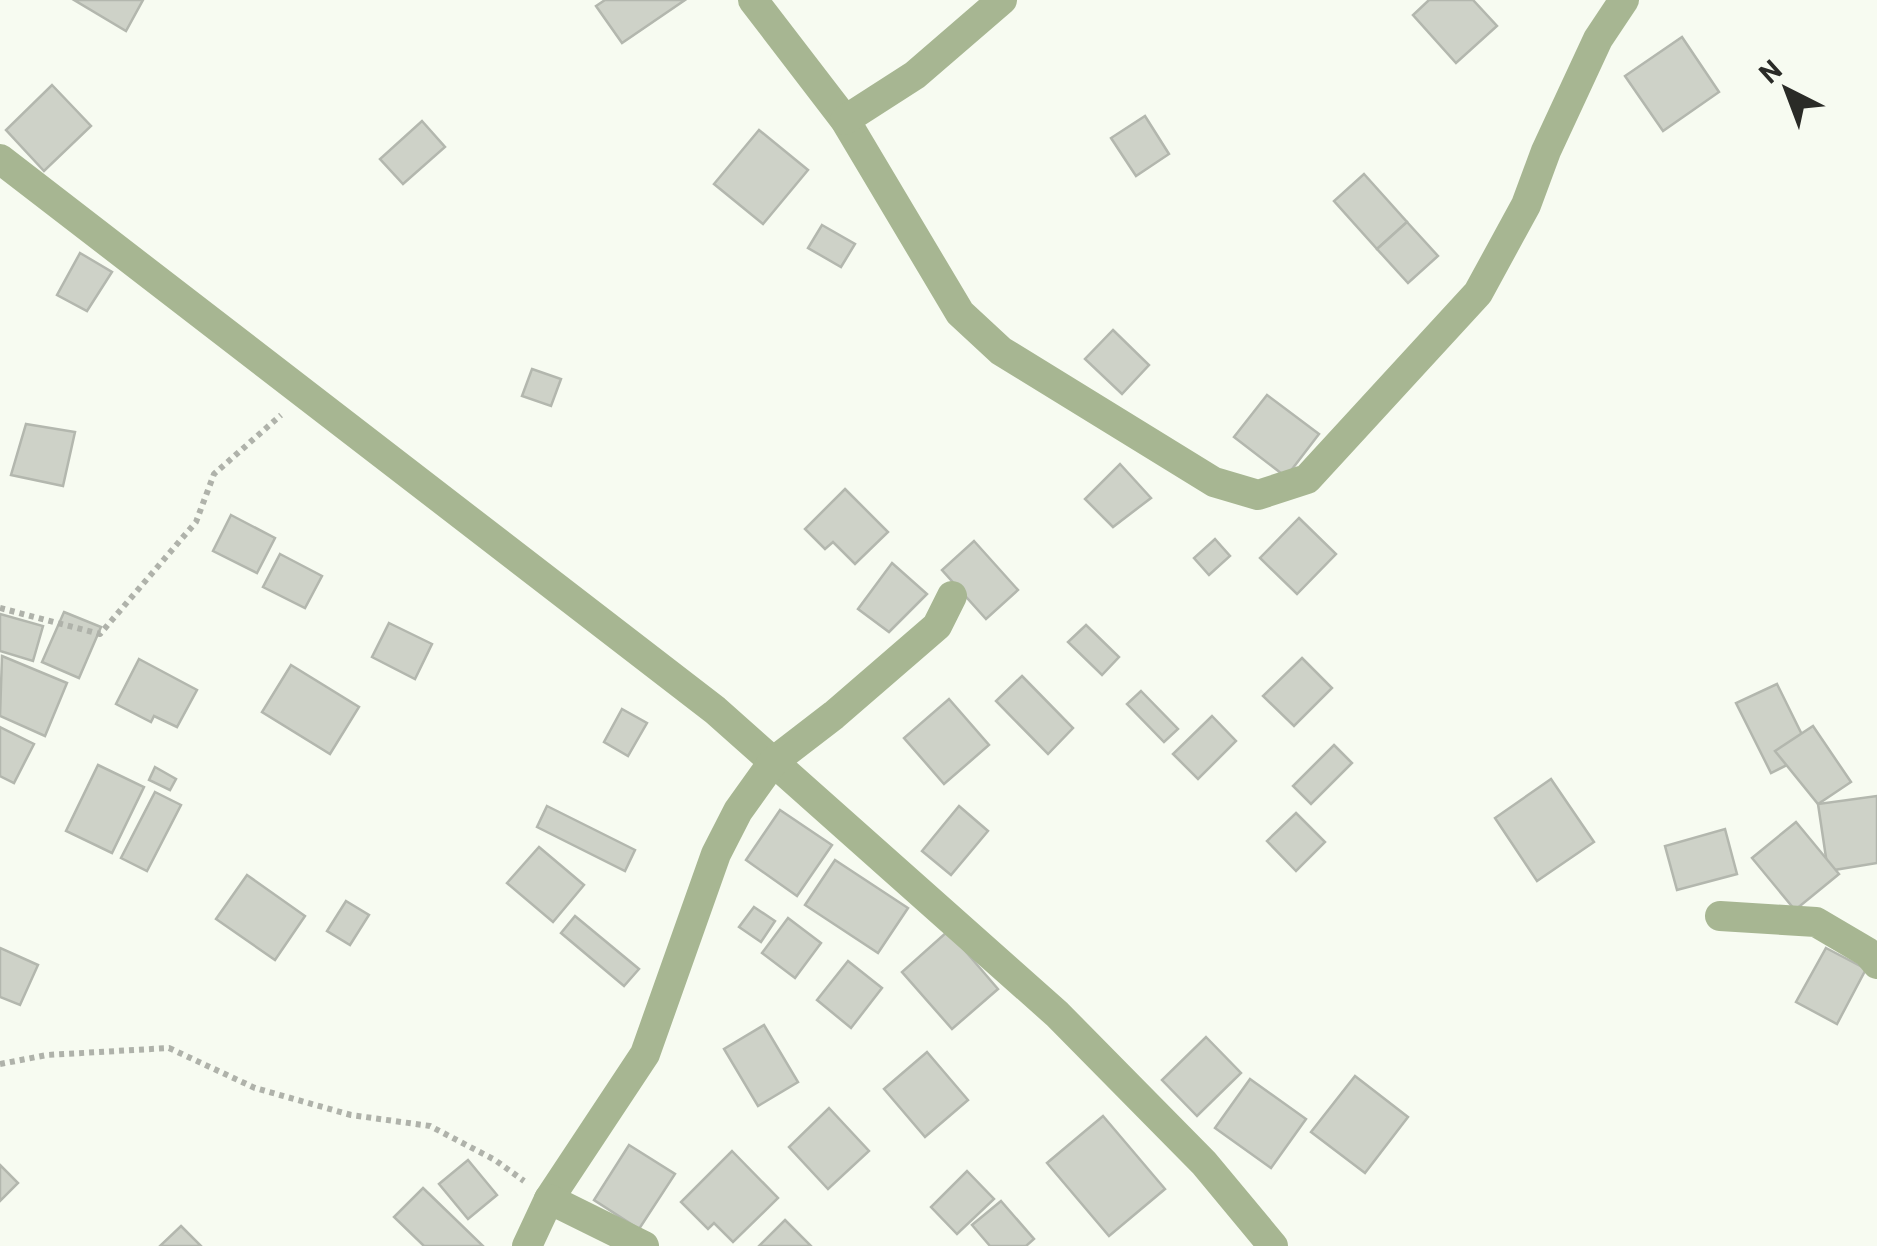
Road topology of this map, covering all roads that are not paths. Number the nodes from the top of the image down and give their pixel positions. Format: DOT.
graph roads {
  1 [pos="753,0"];
  2 [pos="1002,0"];
  3 [pos="1624,0"];
  4 [pos="845,120"];
  5 [pos="0,159"];
  6 [pos="952,596"];
  7 [pos="773,762"];
  8 [pos="1720,916"];
  9 [pos="1877,964"];
  10 [pos="550,1199"];
  11 [pos="527,1246"];
  12 [pos="644,1246"];
  13 [pos="1273,1246"];
  1 -- 4 [label="street"];
  2 -- 4 [label="street"];
  3 -- 4 [label="street"];
  5 -- 7 [label="street"];
  6 -- 7 [label="street"];
  7 -- 10 [label="street"];
  7 -- 13 [label="street"];
  8 -- 9 [label="street"];
  10 -- 11 [label="street"];
  10 -- 12 [label="street"];
}
